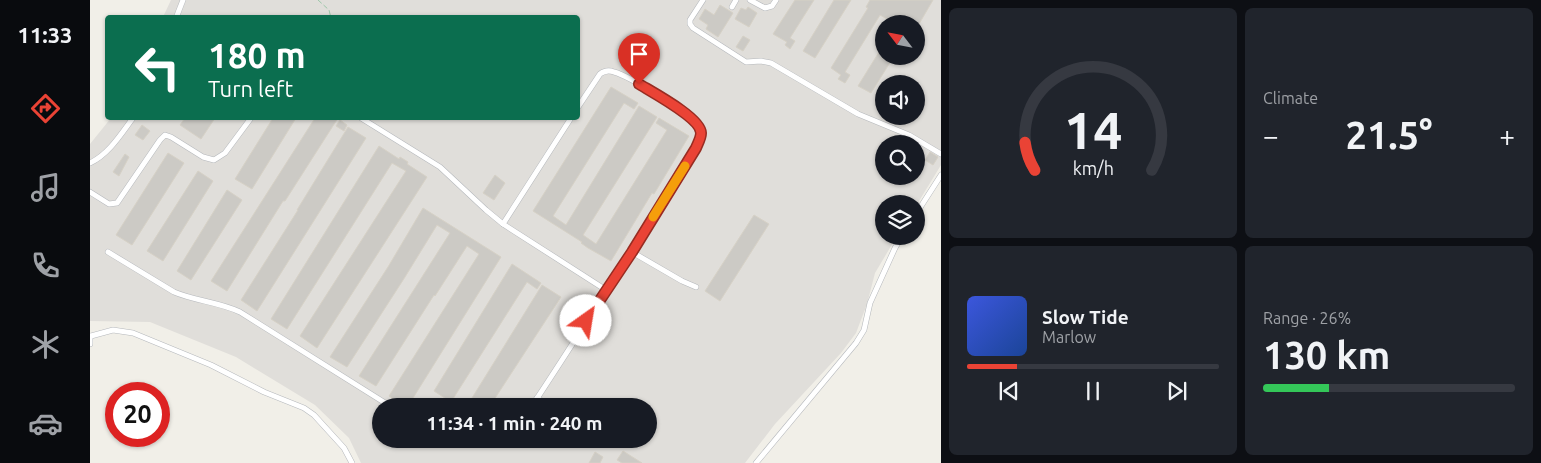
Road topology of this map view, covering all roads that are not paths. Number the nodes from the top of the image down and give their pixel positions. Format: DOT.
graph roads {
  1 [pos="183,0"];
  2 [pos="703,0"];
  3 [pos="736,0"];
  4 [pos="750,0"];
  5 [pos="776,0"];
  6 [pos="732,7"];
  7 [pos="177,15"];
  8 [pos="580,104"];
  9 [pos="131,120"];
  10 [pos="250,120"];
  11 [pos="364,120"];
  12 [pos="569,120"];
  13 [pos="941,154"];
  14 [pos="90,164"];
  15 [pos="941,175"];
  16 [pos="90,192"];
  17 [pos="925,200"];
  18 [pos="503,224"];
  19 [pos="897,245"];
  20 [pos="108,252"];
  21 [pos="632,252"];
  22 [pos="696,287"];
  23 [pos="606,290"];
  24 [pos="90,336"];
  25 [pos="90,344"];
  26 [pos="377,398"];
  27 [pos="537,398"];
  28 [pos="352,463"];
  29 [pos="756,463"];
  1 -- 7 [label="lane"];
  2 -- 13 [label="lane"];
  3 -- 6 [label="lane"];
  4 -- 5 [label="lane"];
  8 -- 21 [label="lane"];
  9 -- 14 [label="lane"];
  10 -- 16 [label="lane"];
  11 -- 18 [label="lane"];
  12 -- 18 [label="lane"];
  15 -- 17 [label="lane"];
  18 -- 23 [label="lane"];
  19 -- 29 [label="lane"];
  20 -- 26 [label="lane"];
  21 -- 22 [label="lane"];
  21 -- 23 [label="lane"];
  23 -- 27 [label="lane"];
  24 -- 25 [label="lane"];
  24 -- 28 [label="lane"];
}
